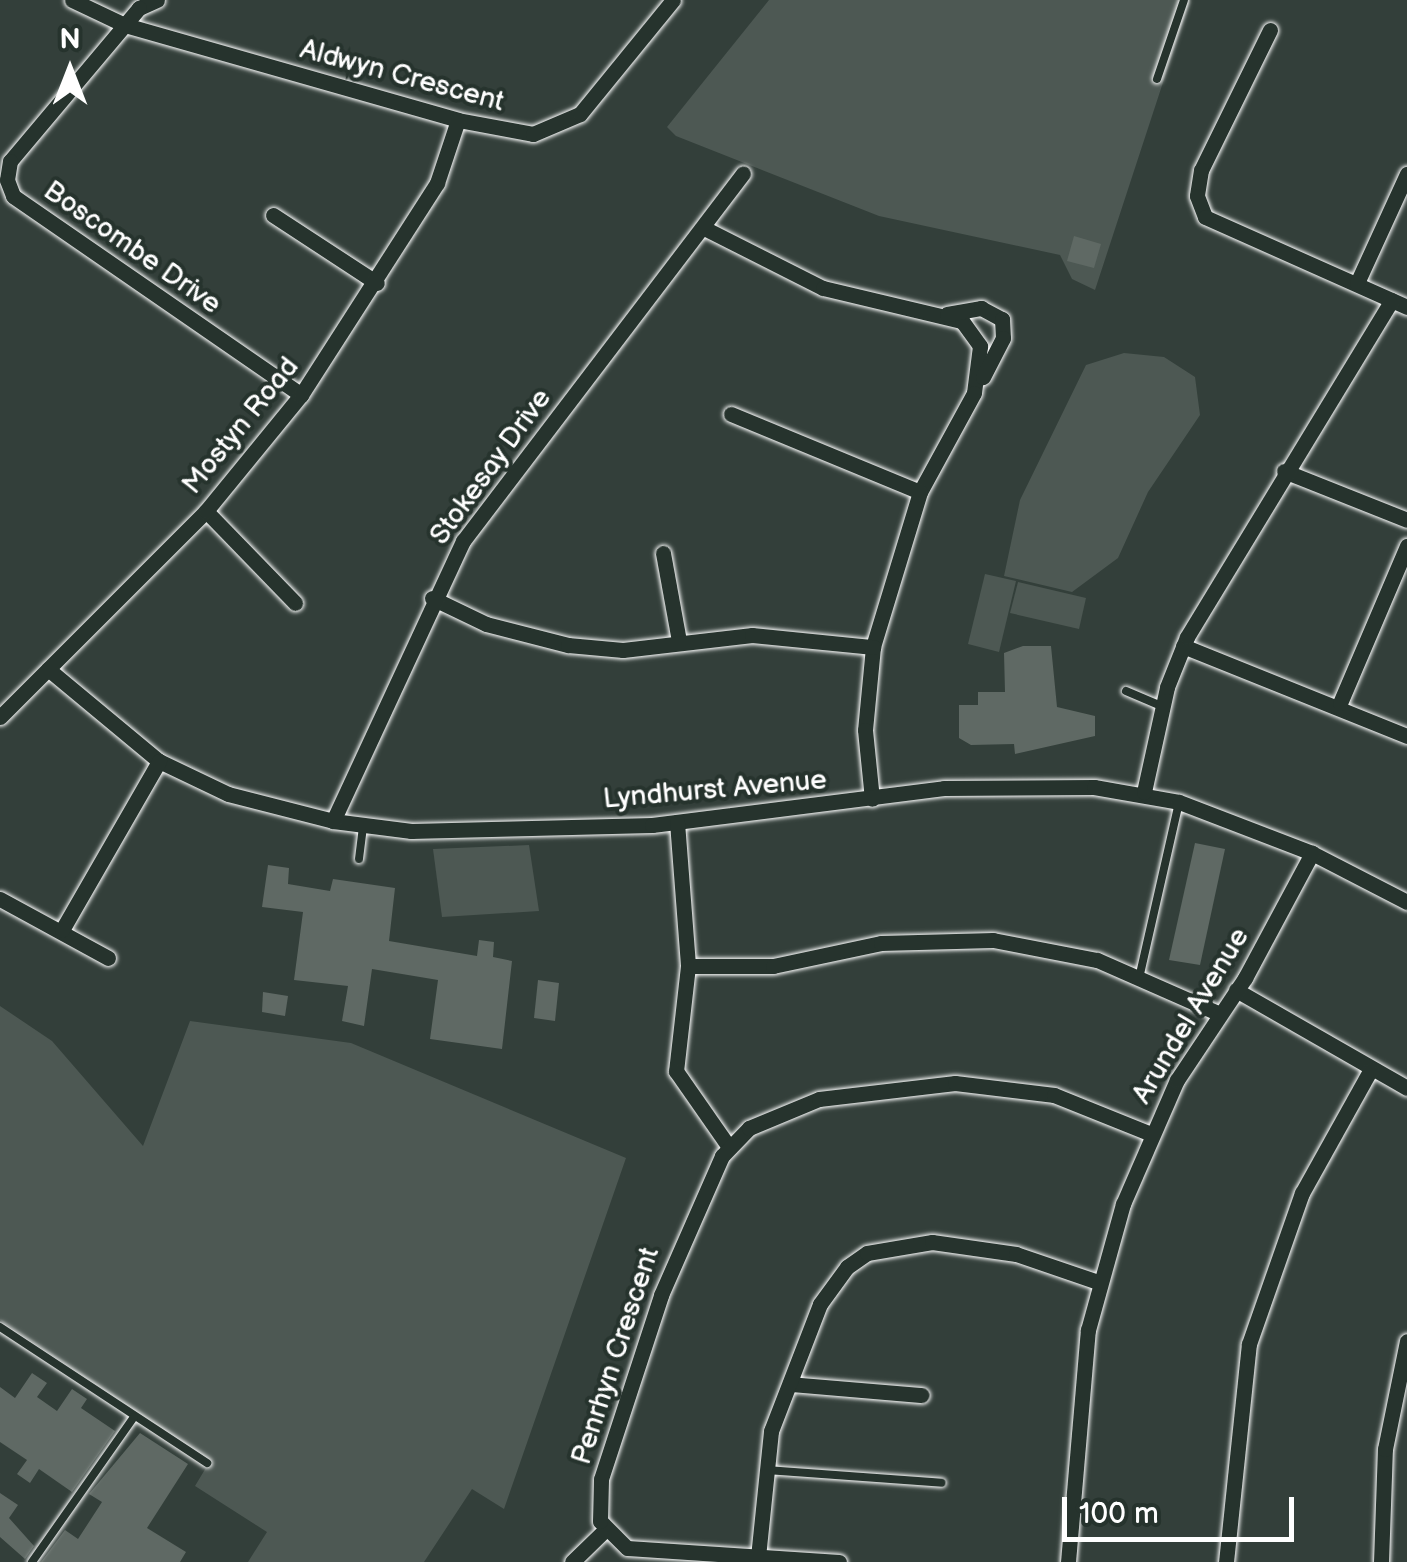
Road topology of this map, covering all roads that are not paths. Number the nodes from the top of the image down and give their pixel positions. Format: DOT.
graph roads {
  1 [pos="72,0"];
  2 [pos="156,0"];
  3 [pos="673,0"];
  4 [pos="1184,0"];
  5 [pos="125,25"];
  6 [pos="1270,30"];
  7 [pos="1158,79"];
  8 [pos="458,120"];
  9 [pos="743,174"];
  10 [pos="1407,174"];
  11 [pos="273,215"];
  12 [pos="704,228"];
  13 [pos="377,283"];
  14 [pos="1357,283"];
  15 [pos="1399,304"];
  16 [pos="943,314"];
  17 [pos="974,393"];
  18 [pos="301,395"];
  19 [pos="731,414"];
  20 [pos="1284,471"];
  21 [pos="920,492"];
  22 [pos="206,511"];
  23 [pos="1407,520"];
  24 [pos="1407,546"];
  25 [pos="663,553"];
  26 [pos="432,598"];
  27 [pos="294,604"];
  28 [pos="679,641"];
  29 [pos="1183,646"];
  30 [pos="873,647"];
  31 [pos="48,669"];
  32 [pos="1126,691"];
  33 [pos="1340,702"];
  34 [pos="1162,706"];
  35 [pos="0,717"];
  36 [pos="1407,736"];
  37 [pos="159,761"];
  38 [pos="1144,792"];
  39 [pos="872,799"];
  40 [pos="1179,802"];
  41 [pos="333,821"];
  42 [pos="677,822"];
  43 [pos="363,825"];
  44 [pos="1312,853"];
  45 [pos="359,860"];
  46 [pos="0,899"];
  47 [pos="1407,902"];
  48 [pos="62,930"];
  49 [pos="108,958"];
  50 [pos="688,966"];
  51 [pos="1140,974"];
  52 [pos="1236,990"];
  53 [pos="1220,1014"];
  54 [pos="1370,1071"];
  55 [pos="1407,1088"];
  56 [pos="1150,1134"];
  57 [pos="729,1147"];
  58 [pos="1098,1282"];
  59 [pos="0,1327"];
  60 [pos="1407,1340"];
  61 [pos="790,1384"];
  62 [pos="922,1394"];
  63 [pos="134,1417"];
  64 [pos="207,1463"];
  65 [pos="763,1470"];
  66 [pos="942,1482"];
  67 [pos="605,1530"];
  68 [pos="758,1557"];
  69 [pos="32,1562"];
  70 [pos="572,1562"];
  71 [pos="839,1562"];
  72 [pos="1068,1562"];
  73 [pos="1226,1562"];
  74 [pos="1380,1562"];
  1 -- 5 [label="street, Aldwyn Crescent"];
  2 -- 5 [label="street"];
  3 -- 8 [label="street, Aldwyn Crescent"];
  4 -- 7 [label="lane"];
  5 -- 8 [label="street, Aldwyn Crescent"];
  5 -- 18 [label="street, Boscombe Drive"];
  6 -- 14 [label="street"];
  8 -- 13 [label="street, Mostyn Road"];
  9 -- 12 [label="street, Stokesay Drive"];
  10 -- 14 [label="street"];
  11 -- 13 [label="street"];
  12 -- 16 [label="street"];
  12 -- 26 [label="street, Stokesay Drive"];
  13 -- 18 [label="street, Mostyn Road"];
  14 -- 15 [label="street"];
  15 -- 20 [label="street"];
  16 -- 17 [label="street"];
  16 -- 17 [label="street"];
  17 -- 21 [label="street"];
  18 -- 22 [label="street, Mostyn Road"];
  19 -- 21 [label="street"];
  20 -- 23 [label="street"];
  20 -- 29 [label="street"];
  21 -- 30 [label="street"];
  22 -- 27 [label="street"];
  22 -- 31 [label="street, Mostyn Road"];
  24 -- 33 [label="street"];
  25 -- 28 [label="street"];
  26 -- 28 [label="street"];
  26 -- 41 [label="street, Stokesay Drive"];
  28 -- 30 [label="street"];
  29 -- 33 [label="street"];
  29 -- 34 [label="street"];
  30 -- 39 [label="street"];
  31 -- 35 [label="street, Mostyn Road"];
  31 -- 37 [label="street, Lyndhurst Avenue"];
  32 -- 34 [label="lane"];
  33 -- 36 [label="street"];
  34 -- 38 [label="street"];
  37 -- 41 [label="street, Lyndhurst Avenue"];
  37 -- 48 [label="street"];
  38 -- 39 [label="street, Lyndhurst Avenue"];
  38 -- 40 [label="street, Lyndhurst Avenue"];
  39 -- 42 [label="street, Lyndhurst Avenue"];
  40 -- 44 [label="street, Lyndhurst Avenue"];
  40 -- 51 [label="lane"];
  41 -- 43 [label="street, Lyndhurst Avenue"];
  42 -- 43 [label="street, Lyndhurst Avenue"];
  42 -- 50 [label="street"];
  43 -- 45 [label="lane"];
  44 -- 47 [label="street, Lyndhurst Avenue"];
  44 -- 52 [label="street, Arundel Avenue"];
  46 -- 48 [label="street"];
  48 -- 49 [label="street"];
  50 -- 51 [label="street"];
  50 -- 57 [label="street"];
  51 -- 53 [label="street"];
  52 -- 53 [label="street, Arundel Avenue"];
  52 -- 54 [label="street"];
  53 -- 56 [label="street, Arundel Avenue"];
  54 -- 55 [label="street"];
  54 -- 73 [label="street"];
  56 -- 57 [label="street"];
  56 -- 58 [label="street, Arundel Avenue"];
  57 -- 67 [label="street, Penrhyn Crescent"];
  58 -- 61 [label="street"];
  58 -- 72 [label="street, Arundel Avenue"];
  59 -- 63 [label="lane"];
  60 -- 74 [label="street"];
  61 -- 62 [label="street"];
  61 -- 65 [label="street"];
  63 -- 64 [label="lane"];
  63 -- 69 [label="lane"];
  65 -- 66 [label="lane"];
  65 -- 68 [label="street"];
  67 -- 68 [label="street"];
  67 -- 70 [label="street"];
  68 -- 71 [label="street"];
}
